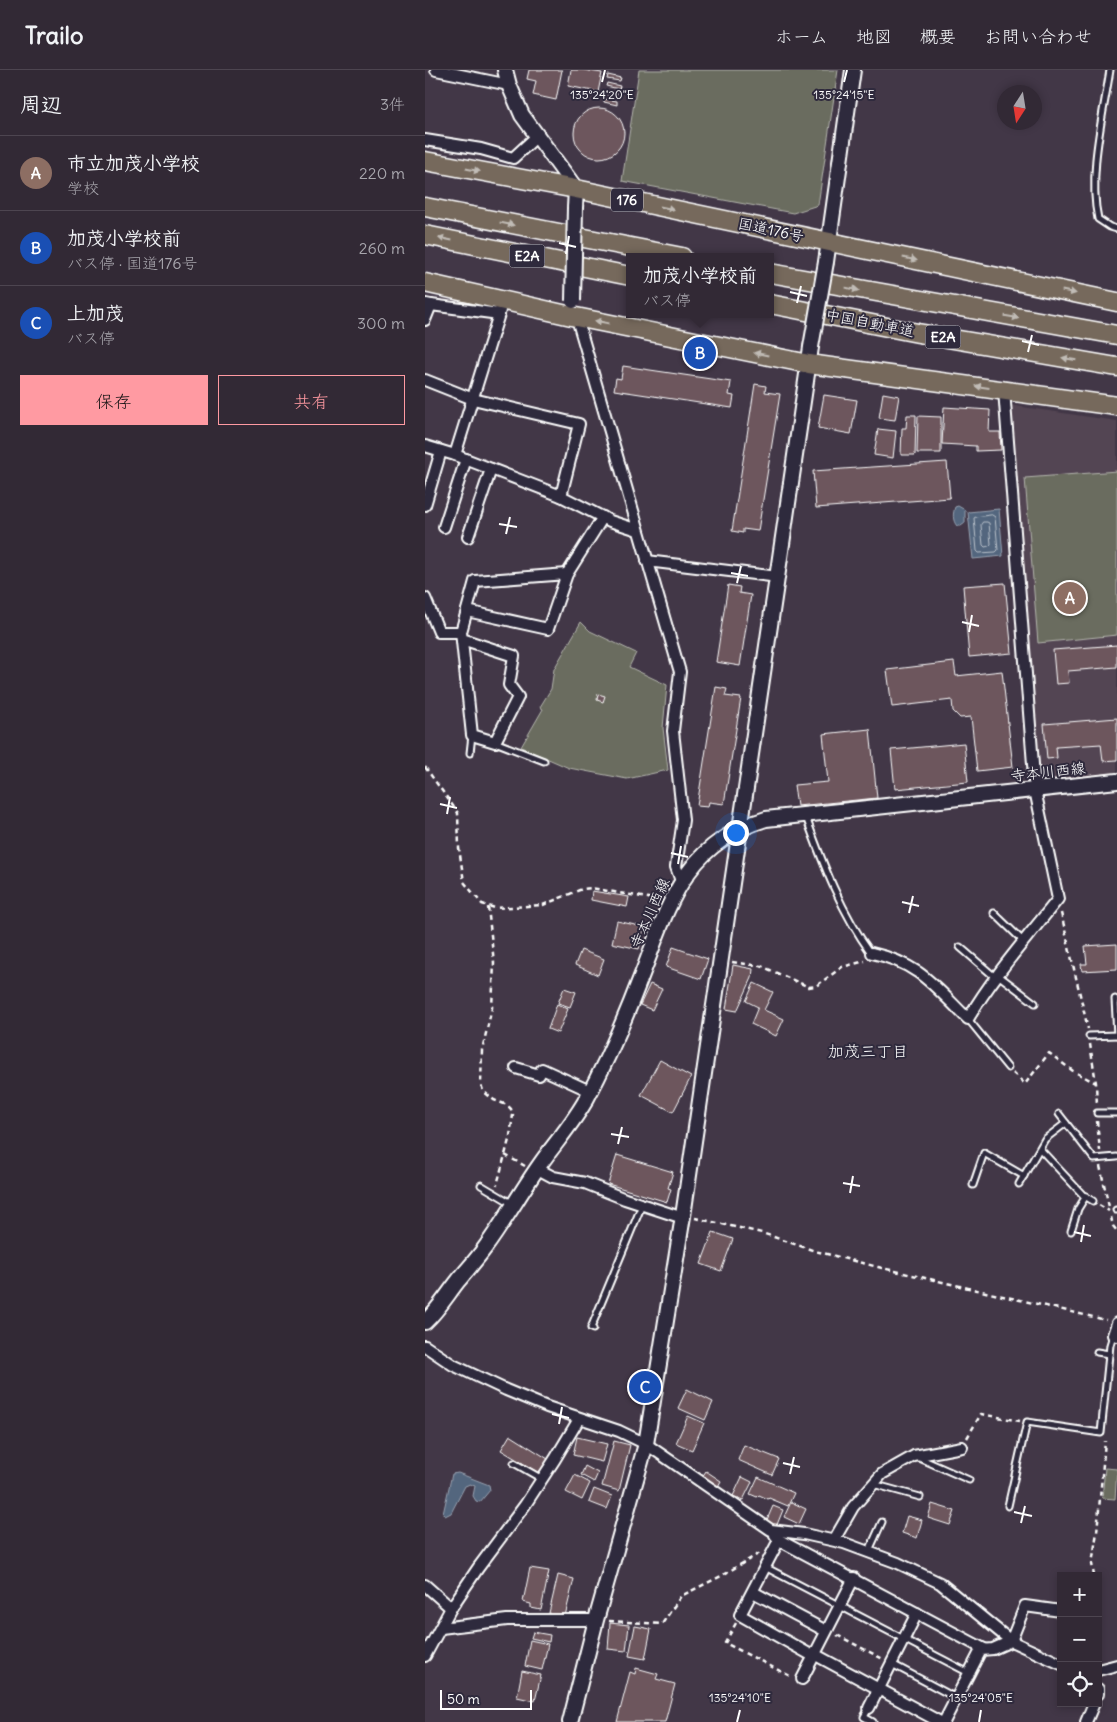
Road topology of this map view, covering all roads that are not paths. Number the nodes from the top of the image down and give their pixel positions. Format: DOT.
graph roads {
  1 [pos="435,70"];
  2 [pos="505,70"];
  3 [pos="853,70"];
  4 [pos="1110,70"];
  5 [pos="509,85"];
  6 [pos="537,136"];
  7 [pos="425,140"];
  8 [pos="425,161"];
  9 [pos="576,189"];
  10 [pos="425,207"];
  11 [pos="1117,229"];
  12 [pos="425,235"];
  13 [pos="828,242"];
  14 [pos="661,253"];
  15 [pos="774,274"];
  16 [pos="626,275"];
  17 [pos="425,283"];
  18 [pos="1117,302"];
  19 [pos="428,304"];
  20 [pos="774,305"];
  21 [pos="500,307"];
  22 [pos="575,309"];
  23 [pos="425,320"];
  24 [pos="1117,335"];
  25 [pos="810,356"];
  26 [pos="1117,367"];
  27 [pos="425,380"];
  28 [pos="1004,390"];
  29 [pos="473,399"];
  30 [pos="1117,406"];
  31 [pos="425,446"];
  32 [pos="441,451"];
  33 [pos="455,455"];
  34 [pos="466,459"];
  35 [pos="491,468"];
  36 [pos="561,496"];
  37 [pos="425,505"];
  38 [pos="603,517"];
  39 [pos="444,527"];
  40 [pos="638,530"];
  41 [pos="468,537"];
  42 [pos="647,561"];
  43 [pos="567,574"];
  44 [pos="778,578"];
  45 [pos="425,598"];
  46 [pos="467,612"];
  47 [pos="462,636"];
  48 [pos="471,735"];
  49 [pos="495,742"];
  50 [pos="470,753"];
  51 [pos="544,761"];
  52 [pos="1117,781"];
  53 [pos="1035,790"];
  54 [pos="805,815"];
  55 [pos="739,830"];
  56 [pos="681,881"];
  57 [pos="994,914"];
  58 [pos="1024,942"];
  59 [pos="960,947"];
  60 [pos="874,954"];
  61 [pos="997,976"];
  62 [pos="1115,999"];
  63 [pos="1035,1002"];
  64 [pos="968,1019"];
  65 [pos="1117,1035"];
  66 [pos="1089,1036"];
  67 [pos="515,1068"];
  68 [pos="1008,1068"];
  69 [pos="591,1091"];
  70 [pos="1097,1113"];
  71 [pos="1117,1113"];
  72 [pos="1059,1114"];
  73 [pos="1066,1123"];
  74 [pos="1040,1149"];
  75 [pos="1117,1157"];
  76 [pos="537,1170"];
  77 [pos="1024,1176"];
  78 [pos="1019,1184"];
  79 [pos="481,1185"];
  80 [pos="973,1185"];
  81 [pos="1086,1196"];
  82 [pos="1093,1201"];
  83 [pos="642,1204"];
  84 [pos="514,1205"];
  85 [pos="683,1216"];
  86 [pos="1071,1231"];
  87 [pos="601,1287"];
  88 [pos="607,1289"];
  89 [pos="425,1322"];
  90 [pos="1112,1322"];
  91 [pos="591,1328"];
  92 [pos="1115,1336"];
  93 [pos="425,1346"];
  94 [pos="1097,1352"];
  95 [pos="1109,1354"];
  96 [pos="579,1419"];
  97 [pos="646,1444"];
  98 [pos="962,1447"];
  99 [pos="915,1456"];
  100 [pos="514,1462"];
  101 [pos="542,1479"];
  102 [pos="969,1480"];
  103 [pos="873,1484"];
  104 [pos="921,1497"];
  105 [pos="1008,1506"];
  106 [pos="883,1522"];
  107 [pos="771,1530"];
  108 [pos="834,1540"];
  109 [pos="779,1541"];
  110 [pos="868,1552"];
  111 [pos="765,1567"];
  112 [pos="854,1578"];
  113 [pos="425,1585"];
  114 [pos="753,1592"];
  115 [pos="839,1606"];
  116 [pos="451,1608"];
  117 [pos="1057,1610"];
  118 [pos="917,1613"];
  119 [pos="596,1620"];
  120 [pos="441,1628"];
  121 [pos="826,1631"];
  122 [pos="904,1640"];
  123 [pos="1011,1640"];
  124 [pos="984,1649"];
  125 [pos="426,1652"];
  126 [pos="814,1654"];
  127 [pos="1057,1662"];
  128 [pos="892,1664"];
  129 [pos="1117,1665"];
  130 [pos="1102,1669"];
  131 [pos="969,1673"];
  132 [pos="802,1678"];
  133 [pos="879,1688"];
  134 [pos="956,1698"];
  135 [pos="1092,1707"];
  136 [pos="869,1708"];
  137 [pos="570,1722"];
  138 [pos="873,1722"];
  139 [pos="942,1722"];
  140 [pos="1086,1722"];
  1 -- 5 [label="street"];
  2 -- 5 [label="street"];
  3 -- 13 [label="street"];
  4 -- 11 [label="lane"];
  5 -- 6 [label="street"];
  6 -- 7 [label="street"];
  6 -- 9 [label="street"];
  8 -- 9 [label="highway, 国道176号 / 176, one-way"];
  9 -- 13 [label="highway, 国道176号 / 176, one-way"];
  9 -- 22 [label="street, bridge"];
  10 -- 14 [label="highway, E2A, one-way"];
  16 -- 12 [label="highway, E2A, one-way"];
  13 -- 18 [label="highway, 国道176号 / 176, one-way"];
  13 -- 25 [label="street, bridge"];
  15 -- 24 [label="highway, 中国自動車道 / E2A, one-way"];
  17 -- 21 [label="highway"];
  19 -- 21 [label="street"];
  19 -- 23 [label="street"];
  26 -- 20 [label="highway, 中国自動車道 / E2A, one-way"];
  21 -- 22 [label="highway"];
  21 -- 29 [label="street"];
  25 -- 22 [label="highway, one-way"];
  22 -- 40 [label="street"];
  28 -- 25 [label="highway, one-way"];
  25 -- 44 [label="street"];
  27 -- 29 [label="street"];
  28 -- 30 [label="highway"];
  28 -- 53 [label="street"];
  29 -- 33 [label="street"];
  29 -- 36 [label="street"];
  31 -- 32 [label="street"];
  32 -- 33 [label="street"];
  32 -- 37 [label="street"];
  33 -- 34 [label="street"];
  34 -- 35 [label="street"];
  34 -- 39 [label="street"];
  35 -- 36 [label="street"];
  35 -- 41 [label="street"];
  36 -- 38 [label="street"];
  38 -- 40 [label="street"];
  38 -- 43 [label="street"];
  40 -- 42 [label="street"];
  42 -- 44 [label="street"];
  42 -- 56 [label="street"];
  43 -- 46 [label="street"];
  43 -- 46 [label="street"];
  44 -- 55 [label="street"];
  45 -- 47 [label="street"];
  46 -- 47 [label="street"];
  47 -- 48 [label="street"];
  47 -- 49 [label="street"];
  48 -- 49 [label="street"];
  48 -- 50 [label="lane"];
  49 -- 51 [label="lane"];
  52 -- 53 [label="street, 寺本川西線"];
  53 -- 54 [label="street, 寺本川西線"];
  53 -- 58 [label="street"];
  54 -- 55 [label="street, 寺本川西線"];
  54 -- 60 [label="lane"];
  55 -- 56 [label="street, 寺本川西線"];
  55 -- 85 [label="street"];
  56 -- 69 [label="street, 寺本川西線"];
  57 -- 58 [label="lane"];
  58 -- 61 [label="street"];
  59 -- 61 [label="lane"];
  60 -- 64 [label="street"];
  61 -- 63 [label="lane"];
  61 -- 64 [label="street"];
  62 -- 65 [label="lane"];
  64 -- 68 [label="lane"];
  65 -- 66 [label="lane"];
  67 -- 69 [label="street"];
  69 -- 76 [label="street, 寺本川西線"];
  70 -- 71 [label="lane"];
  72 -- 73 [label="lane"];
  73 -- 74 [label="lane"];
  73 -- 75 [label="lane"];
  74 -- 77 [label="lane"];
  74 -- 81 [label="lane"];
  76 -- 83 [label="street"];
  76 -- 84 [label="street, 寺本川西線"];
  77 -- 78 [label="lane"];
  77 -- 80 [label="lane"];
  79 -- 84 [label="lane"];
  81 -- 82 [label="lane"];
  81 -- 86 [label="lane"];
  83 -- 85 [label="street"];
  83 -- 88 [label="lane"];
  84 -- 89 [label="street, 寺本川西線"];
  85 -- 97 [label="street"];
  87 -- 88 [label="lane"];
  88 -- 91 [label="lane"];
  90 -- 92 [label="street"];
  92 -- 95 [label="lane"];
  93 -- 96 [label="street"];
  94 -- 95 [label="lane"];
  95 -- 105 [label="lane"];
  96 -- 97 [label="street"];
  96 -- 101 [label="street"];
  97 -- 107 [label="street"];
  97 -- 119 [label="street"];
  98 -- 99 [label="street"];
  99 -- 102 [label="lane"];
  99 -- 103 [label="street"];
  100 -- 101 [label="lane"];
  101 -- 116 [label="street"];
  103 -- 104 [label="lane"];
  103 -- 108 [label="street"];
  106 -- 110 [label="lane"];
  107 -- 108 [label="street"];
  107 -- 109 [label="street"];
  108 -- 110 [label="street"];
  109 -- 111 [label="street"];
  109 -- 112 [label="street"];
  110 -- 123 [label="street"];
  111 -- 114 [label="street"];
  111 -- 115 [label="lane"];
  112 -- 115 [label="street"];
  112 -- 118 [label="street"];
  113 -- 116 [label="street"];
  114 -- 121 [label="street"];
  114 -- 126 [label="street"];
  115 -- 121 [label="street"];
  115 -- 122 [label="lane"];
  116 -- 120 [label="street"];
  117 -- 123 [label="street"];
  118 -- 122 [label="street"];
  118 -- 124 [label="street"];
  119 -- 120 [label="street"];
  119 -- 137 [label="street"];
  120 -- 125 [label="street"];
  121 -- 126 [label="street"];
  122 -- 128 [label="street"];
  122 -- 131 [label="lane"];
  123 -- 124 [label="street"];
  123 -- 127 [label="street"];
  124 -- 131 [label="street"];
  126 -- 132 [label="street"];
  126 -- 133 [label="street"];
  128 -- 133 [label="street"];
  128 -- 134 [label="lane"];
  129 -- 130 [label="street"];
  131 -- 134 [label="street"];
  133 -- 136 [label="street"];
  133 -- 139 [label="street"];
  134 -- 139 [label="street"];
  135 -- 140 [label="street"];
  136 -- 138 [label="lane"];
}
